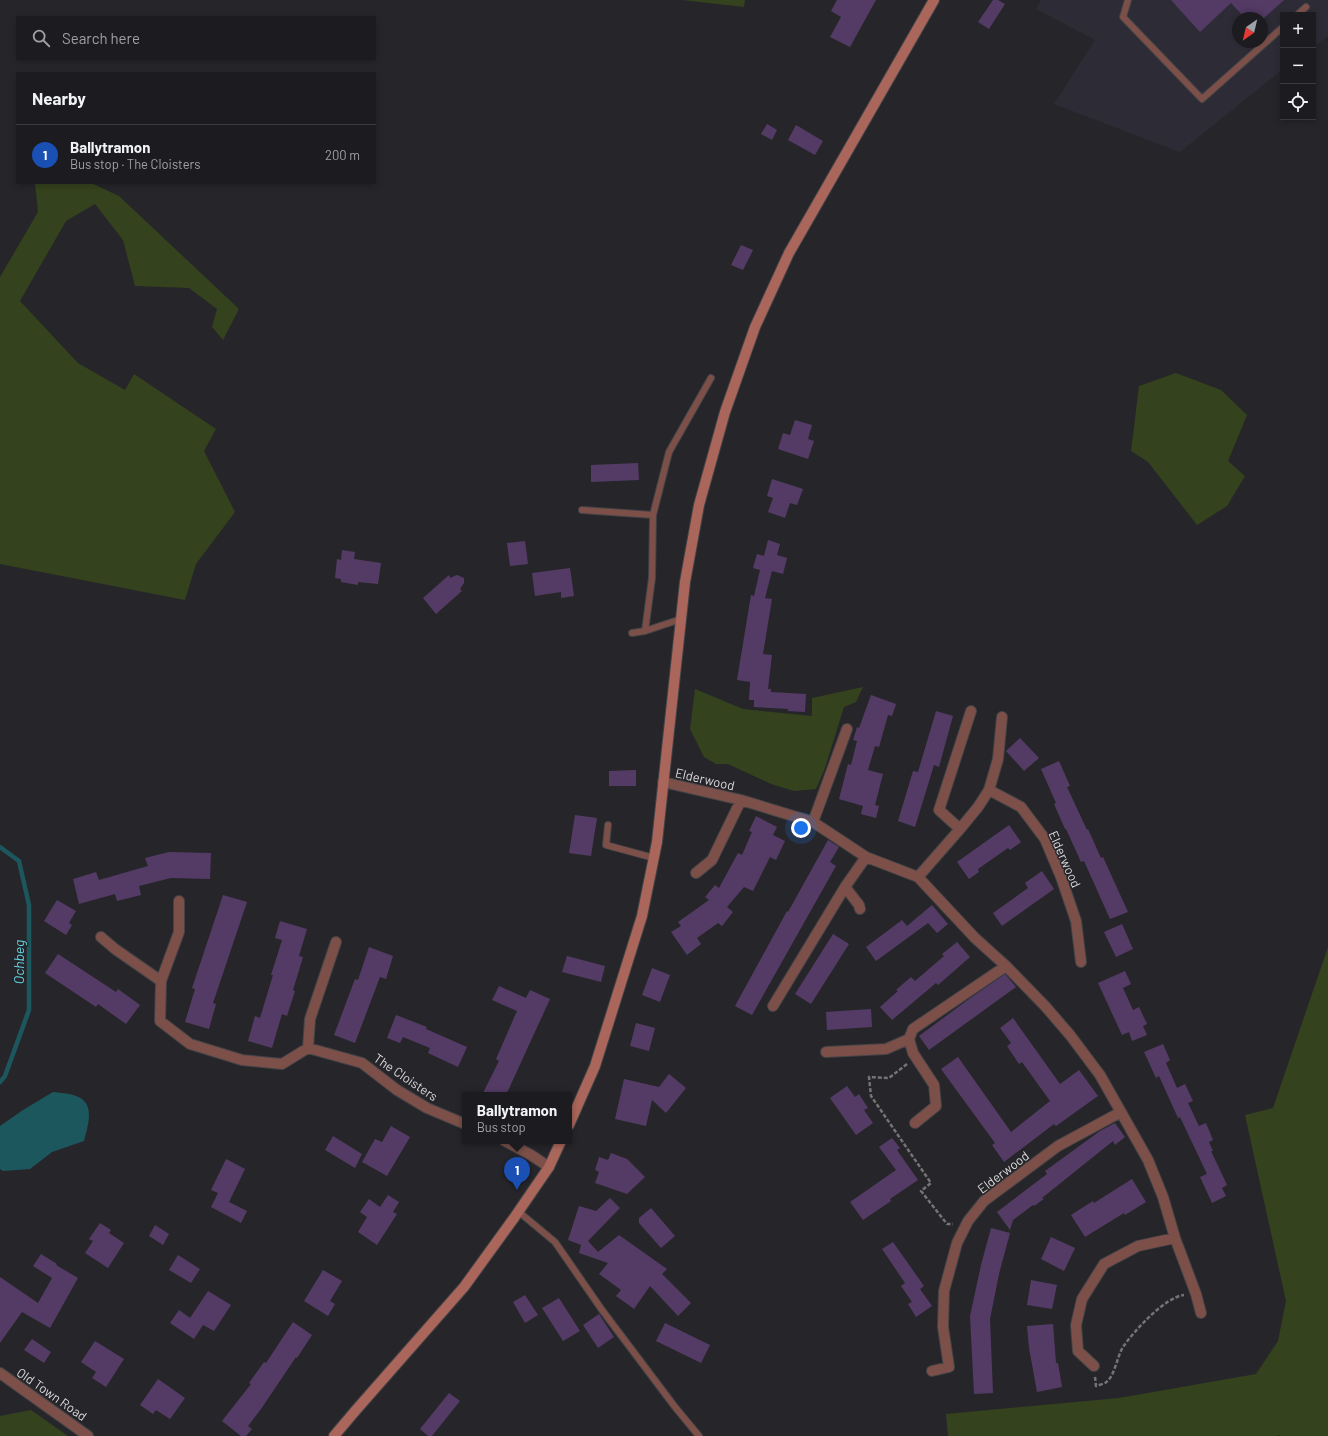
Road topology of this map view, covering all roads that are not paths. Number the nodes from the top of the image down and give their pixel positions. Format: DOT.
graph roads {
  1 [pos="934,0"];
  2 [pos="1128,0"];
  3 [pos="1306,7"];
  4 [pos="1300,12"];
  5 [pos="1280,30"];
  6 [pos="711,378"];
  7 [pos="582,510"];
  8 [pos="653,515"];
  9 [pos="681,619"];
  10 [pos="645,631"];
  11 [pos="632,633"];
  12 [pos="971,712"];
  13 [pos="1002,717"];
  14 [pos="847,729"];
  15 [pos="663,782"];
  16 [pos="989,790"];
  17 [pos="741,800"];
  18 [pos="813,822"];
  19 [pos="608,825"];
  20 [pos="960,829"];
  21 [pos="866,856"];
  22 [pos="654,858"];
  23 [pos="696,873"];
  24 [pos="918,877"];
  25 [pos="844,887"];
  26 [pos="179,901"];
  27 [pos="860,909"];
  28 [pos="101,937"];
  29 [pos="336,942"];
  30 [pos="1081,962"];
  31 [pos="1006,966"];
  32 [pos="161,981"];
  33 [pos="773,1006"];
  34 [pos="909,1039"];
  35 [pos="308,1048"];
  36 [pos="826,1052"];
  37 [pos="1121,1112"];
  38 [pos="572,1118"];
  39 [pos="462,1123"];
  40 [pos="915,1123"];
  41 [pos="511,1144"];
  42 [pos="560,1144"];
  43 [pos="549,1167"];
  44 [pos="518,1212"];
  45 [pos="1175,1238"];
  46 [pos="1201,1313"];
  47 [pos="1094,1366"];
  48 [pos="932,1371"];
  49 [pos="0,1373"];
  50 [pos="88,1436"];
  51 [pos="334,1436"];
  52 [pos="699,1436"];
  1 -- 9 [label="main road"];
  2 -- 5 [label="lane"];
  3 -- 4 [label="lane"];
  6 -- 8 [label="lane"];
  7 -- 8 [label="lane"];
  8 -- 10 [label="lane"];
  9 -- 10 [label="lane"];
  9 -- 15 [label="main road"];
  10 -- 11 [label="lane"];
  12 -- 20 [label="street"];
  13 -- 16 [label="street"];
  14 -- 18 [label="street"];
  15 -- 17 [label="street, Elderwood"];
  15 -- 22 [label="main road"];
  16 -- 20 [label="street"];
  16 -- 30 [label="street, Elderwood"];
  17 -- 18 [label="street, Elderwood"];
  17 -- 23 [label="street, Elderwood"];
  18 -- 21 [label="street, Elderwood"];
  19 -- 22 [label="lane"];
  20 -- 24 [label="street"];
  21 -- 24 [label="street, Elderwood"];
  21 -- 25 [label="street"];
  22 -- 38 [label="main road"];
  24 -- 31 [label="street, Elderwood"];
  25 -- 27 [label="street"];
  25 -- 33 [label="street"];
  26 -- 32 [label="street"];
  28 -- 32 [label="street"];
  29 -- 35 [label="street"];
  31 -- 34 [label="street"];
  31 -- 37 [label="street, Elderwood"];
  32 -- 35 [label="street"];
  34 -- 36 [label="street"];
  34 -- 40 [label="street"];
  35 -- 39 [label="street, The Cloisters"];
  37 -- 45 [label="street, Elderwood"];
  37 -- 48 [label="street, Elderwood"];
  41 -- 43 [label="street"];
  42 -- 43 [label="main road"];
  43 -- 44 [label="main road"];
  44 -- 51 [label="main road"];
  44 -- 52 [label="lane"];
  45 -- 46 [label="street, Elderwood"];
  45 -- 47 [label="street"];
  49 -- 50 [label="street, Old Town Road"];
}
